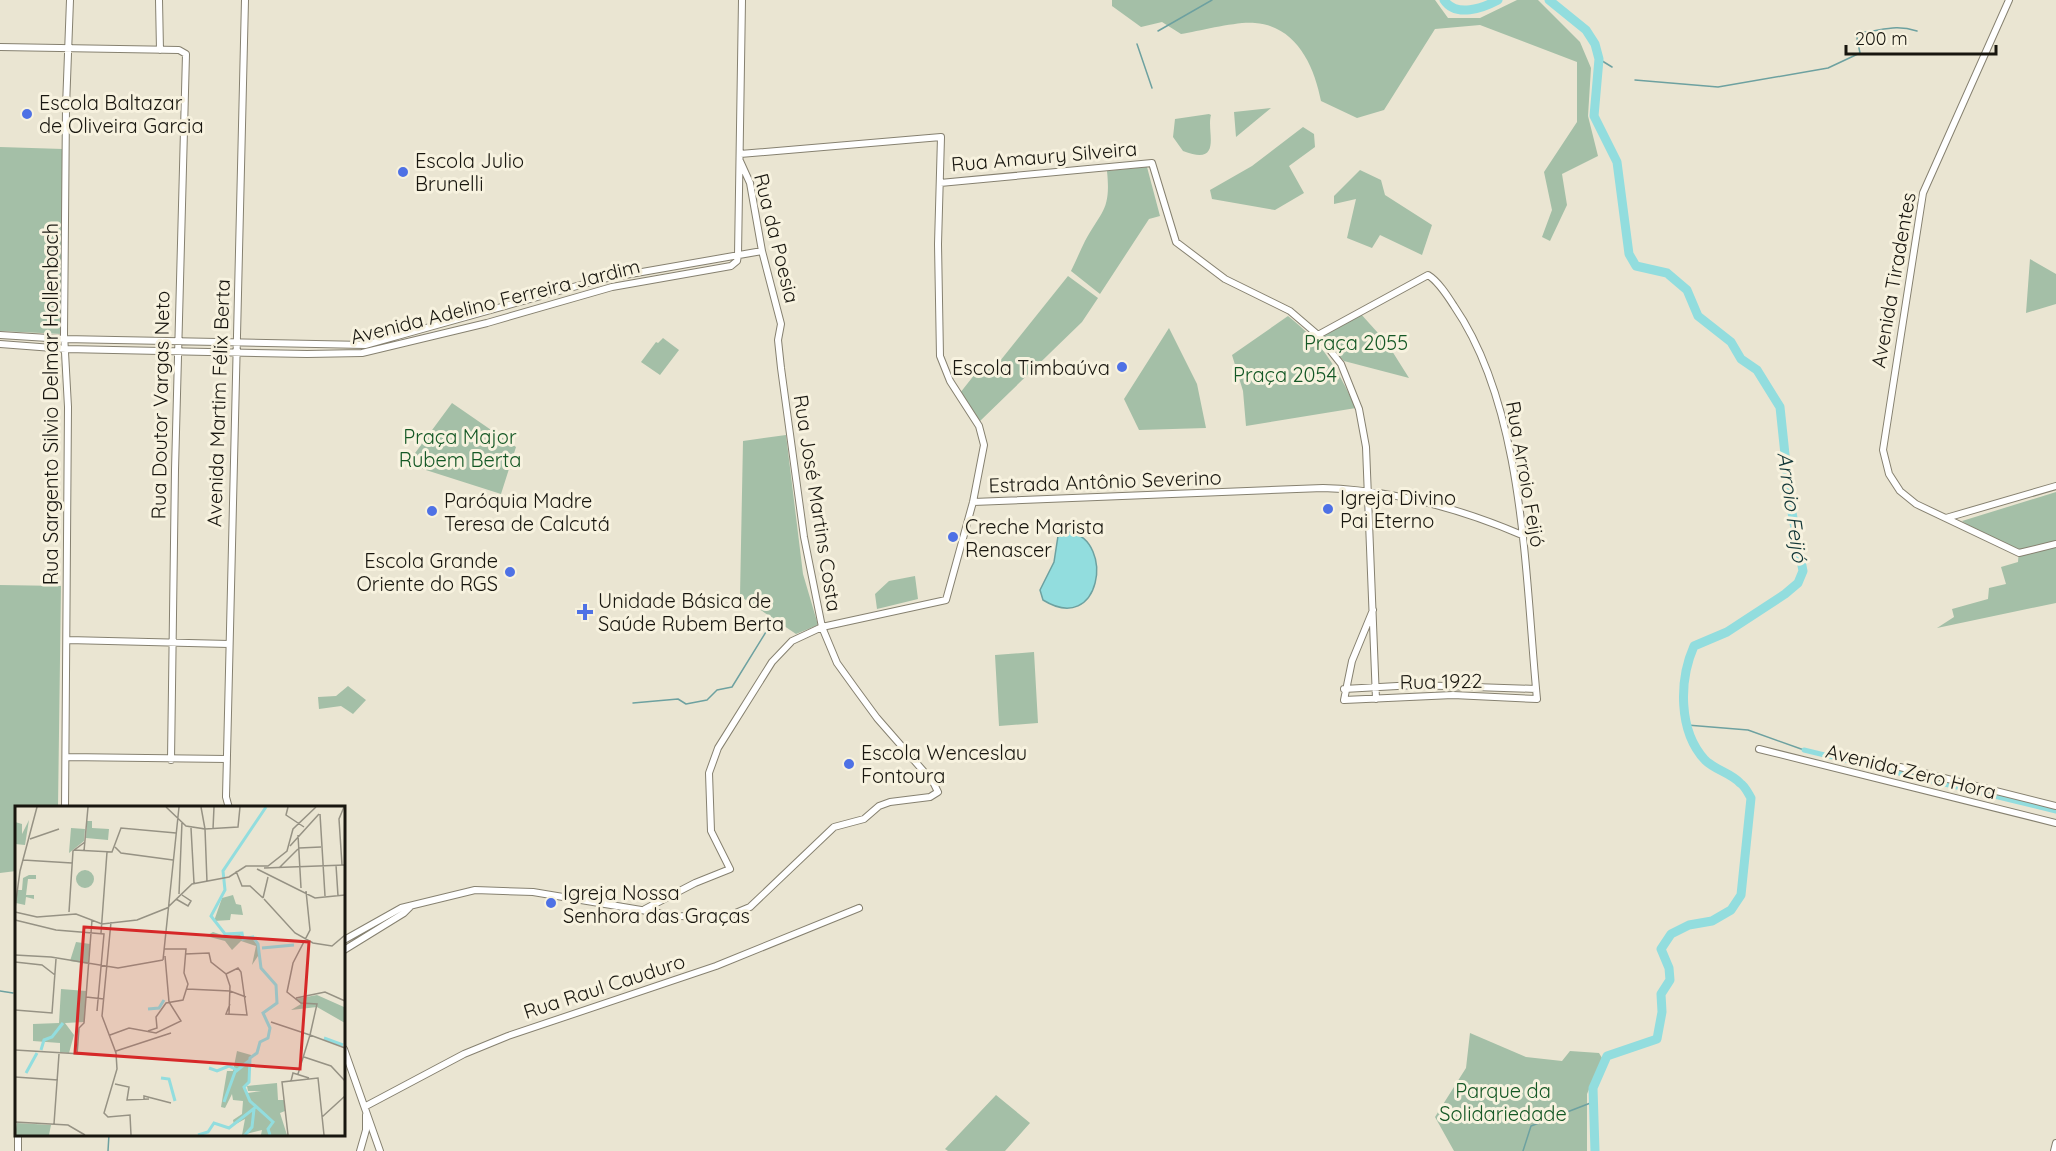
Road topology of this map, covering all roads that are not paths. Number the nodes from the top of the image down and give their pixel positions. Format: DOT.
graph roads {
  1 [pos="70,0"];
  2 [pos="159,0"];
  3 [pos="245,0"];
  4 [pos="742,0"];
  5 [pos="2009,0"];
  6 [pos="0,48"];
  7 [pos="67,48"];
  8 [pos="160,50"];
  9 [pos="740,157"];
  10 [pos="940,183"];
  11 [pos="762,251"];
  12 [pos="738,255"];
  13 [pos="462,318"];
  14 [pos="449,322"];
  15 [pos="781,324"];
  16 [pos="468,328"];
  17 [pos="452,332"];
  18 [pos="0,335"];
  19 [pos="1318,335"];
  20 [pos="64,339"];
  21 [pos="123,340"];
  22 [pos="179,342"];
  23 [pos="236,343"];
  24 [pos="0,344"];
  25 [pos="66,349"];
  26 [pos="122,350"];
  27 [pos="178,351"];
  28 [pos="236,352"];
  29 [pos="2056,486"];
  30 [pos="1367,489"];
  31 [pos="973,502"];
  32 [pos="1946,518"];
  33 [pos="1522,536"];
  34 [pos="2056,544"];
  35 [pos="1372,610"];
  36 [pos="822,627"];
  37 [pos="68,640"];
  38 [pos="174,642"];
  39 [pos="229,644"];
  40 [pos="1376,688"];
  41 [pos="1344,689"];
  42 [pos="1536,689"];
  43 [pos="1376,699"];
  44 [pos="1537,699"];
  45 [pos="1759,749"];
  46 [pos="66,757"];
  47 [pos="227,759"];
  48 [pos="171,760"];
  49 [pos="1900,767"];
  50 [pos="65,806"];
  51 [pos="229,806"];
  52 [pos="2056,806"];
  53 [pos="2056,823"];
  54 [pos="411,906"];
  55 [pos="859,908"];
  56 [pos="645,909"];
  57 [pos="345,939"];
  58 [pos="345,949"];
  59 [pos="345,1052"];
  60 [pos="366,1107"];
  61 [pos="2056,1143"];
  62 [pos="359,1148"];
  63 [pos="378,1148"];
  64 [pos="2054,1151"];
  1 -- 7 [label="street, Rua Sargento Silvio Delmar Hollenbach"];
  2 -- 8 [label="street"];
  3 -- 23 [label="street, Avenida Martim Félix Berta"];
  4 -- 9 [label="street"];
  5 -- 32 [label="street, Avenida Tiradentes"];
  6 -- 7 [label="street"];
  7 -- 8 [label="street"];
  7 -- 20 [label="street, Rua Sargento Silvio Delmar Hollenbach"];
  8 -- 22 [label="street, Rua Doutor Vargas Neto"];
  9 -- 10 [label="street, Estrada Antônio Severino"];
  9 -- 11 [label="street, Rua da Poesia"];
  9 -- 12 [label="street"];
  10 -- 19 [label="street, Rua Amaury Silveira"];
  10 -- 31 [label="street, Estrada Antônio Severino"];
  11 -- 12 [label="street, Avenida Adelino Ferreira Jardim"];
  11 -- 15 [label="street, Rua da Poesia"];
  12 -- 13 [label="street, Avenida Adelino Ferreira Jardim"];
  12 -- 16 [label="street, Avenida Adelino Ferreira Jardim"];
  13 -- 14 [label="street, Avenida Adelino Ferreira Jardim"];
  13 -- 16 [label="street"];
  14 -- 17 [label="street"];
  14 -- 23 [label="street, Avenida Adelino Ferreira Jardim"];
  15 -- 36 [label="street, Rua José Martins Costa"];
  16 -- 17 [label="street, Avenida Adelino Ferreira Jardim"];
  17 -- 28 [label="street, Avenida Adelino Ferreira Jardim"];
  18 -- 20 [label="street, Avenida Adelino Ferreira Jardim"];
  19 -- 30 [label="street"];
  19 -- 33 [label="street, Rua Arroio Feijó"];
  20 -- 21 [label="street, Avenida Adelino Ferreira Jardim"];
  20 -- 25 [label="street, Rua Sargento Silvio Delmar Hollenbach"];
  21 -- 22 [label="street, Avenida Adelino Ferreira Jardim"];
  21 -- 26 [label="street"];
  22 -- 23 [label="street, Avenida Adelino Ferreira Jardim"];
  22 -- 27 [label="street, Rua Doutor Vargas Neto"];
  23 -- 28 [label="street, Avenida Martim Félix Berta"];
  24 -- 25 [label="street, Avenida Adelino Ferreira Jardim"];
  25 -- 26 [label="street, Avenida Adelino Ferreira Jardim"];
  25 -- 37 [label="street, Rua Sargento Silvio Delmar Hollenbach"];
  26 -- 27 [label="street, Avenida Adelino Ferreira Jardim"];
  27 -- 28 [label="street, Avenida Adelino Ferreira Jardim"];
  27 -- 38 [label="street, Rua Doutor Vargas Neto"];
  28 -- 39 [label="street, Avenida Martim Félix Berta"];
  29 -- 32 [label="street"];
  30 -- 31 [label="street, Estrada Antônio Severino"];
  30 -- 33 [label="street, Estrada Antônio Severino"];
  30 -- 35 [label="street"];
  31 -- 36 [label="street"];
  32 -- 34 [label="street"];
  33 -- 42 [label="street, Rua Arroio Feijó"];
  35 -- 40 [label="street"];
  35 -- 41 [label="street"];
  36 -- 56 [label="street"];
  36 -- 56 [label="street, Rua José Martins Costa"];
  37 -- 38 [label="street"];
  37 -- 46 [label="street, Rua Sargento Silvio Delmar Hollenbach"];
  38 -- 39 [label="street"];
  38 -- 48 [label="street, Rua Doutor Vargas Neto"];
  39 -- 47 [label="street, Avenida Martim Félix Berta"];
  40 -- 41 [label="street, Rua 1922"];
  40 -- 42 [label="street, Rua 1922"];
  40 -- 43 [label="street"];
  41 -- 43 [label="street, Rua 1922"];
  42 -- 44 [label="street, Rua Arroio Feijó"];
  43 -- 44 [label="street, Rua 1922"];
  45 -- 53 [label="street, Avenida Zero Hora"];
  46 -- 48 [label="street"];
  46 -- 50 [label="street, Rua Sargento Silvio Delmar Hollenbach"];
  47 -- 48 [label="street"];
  47 -- 51 [label="street, Avenida Martim Félix Berta"];
  49 -- 52 [label="street, Avenida Zero Hora"];
  54 -- 56 [label="street"];
  54 -- 57 [label="street"];
  54 -- 58 [label="street"];
  55 -- 60 [label="street, Rua Raul Cauduro"];
  59 -- 60 [label="street"];
  60 -- 62 [label="street"];
  60 -- 63 [label="street"];
  61 -- 64 [label="street"];
  62 -- 63 [label="street"];
}
